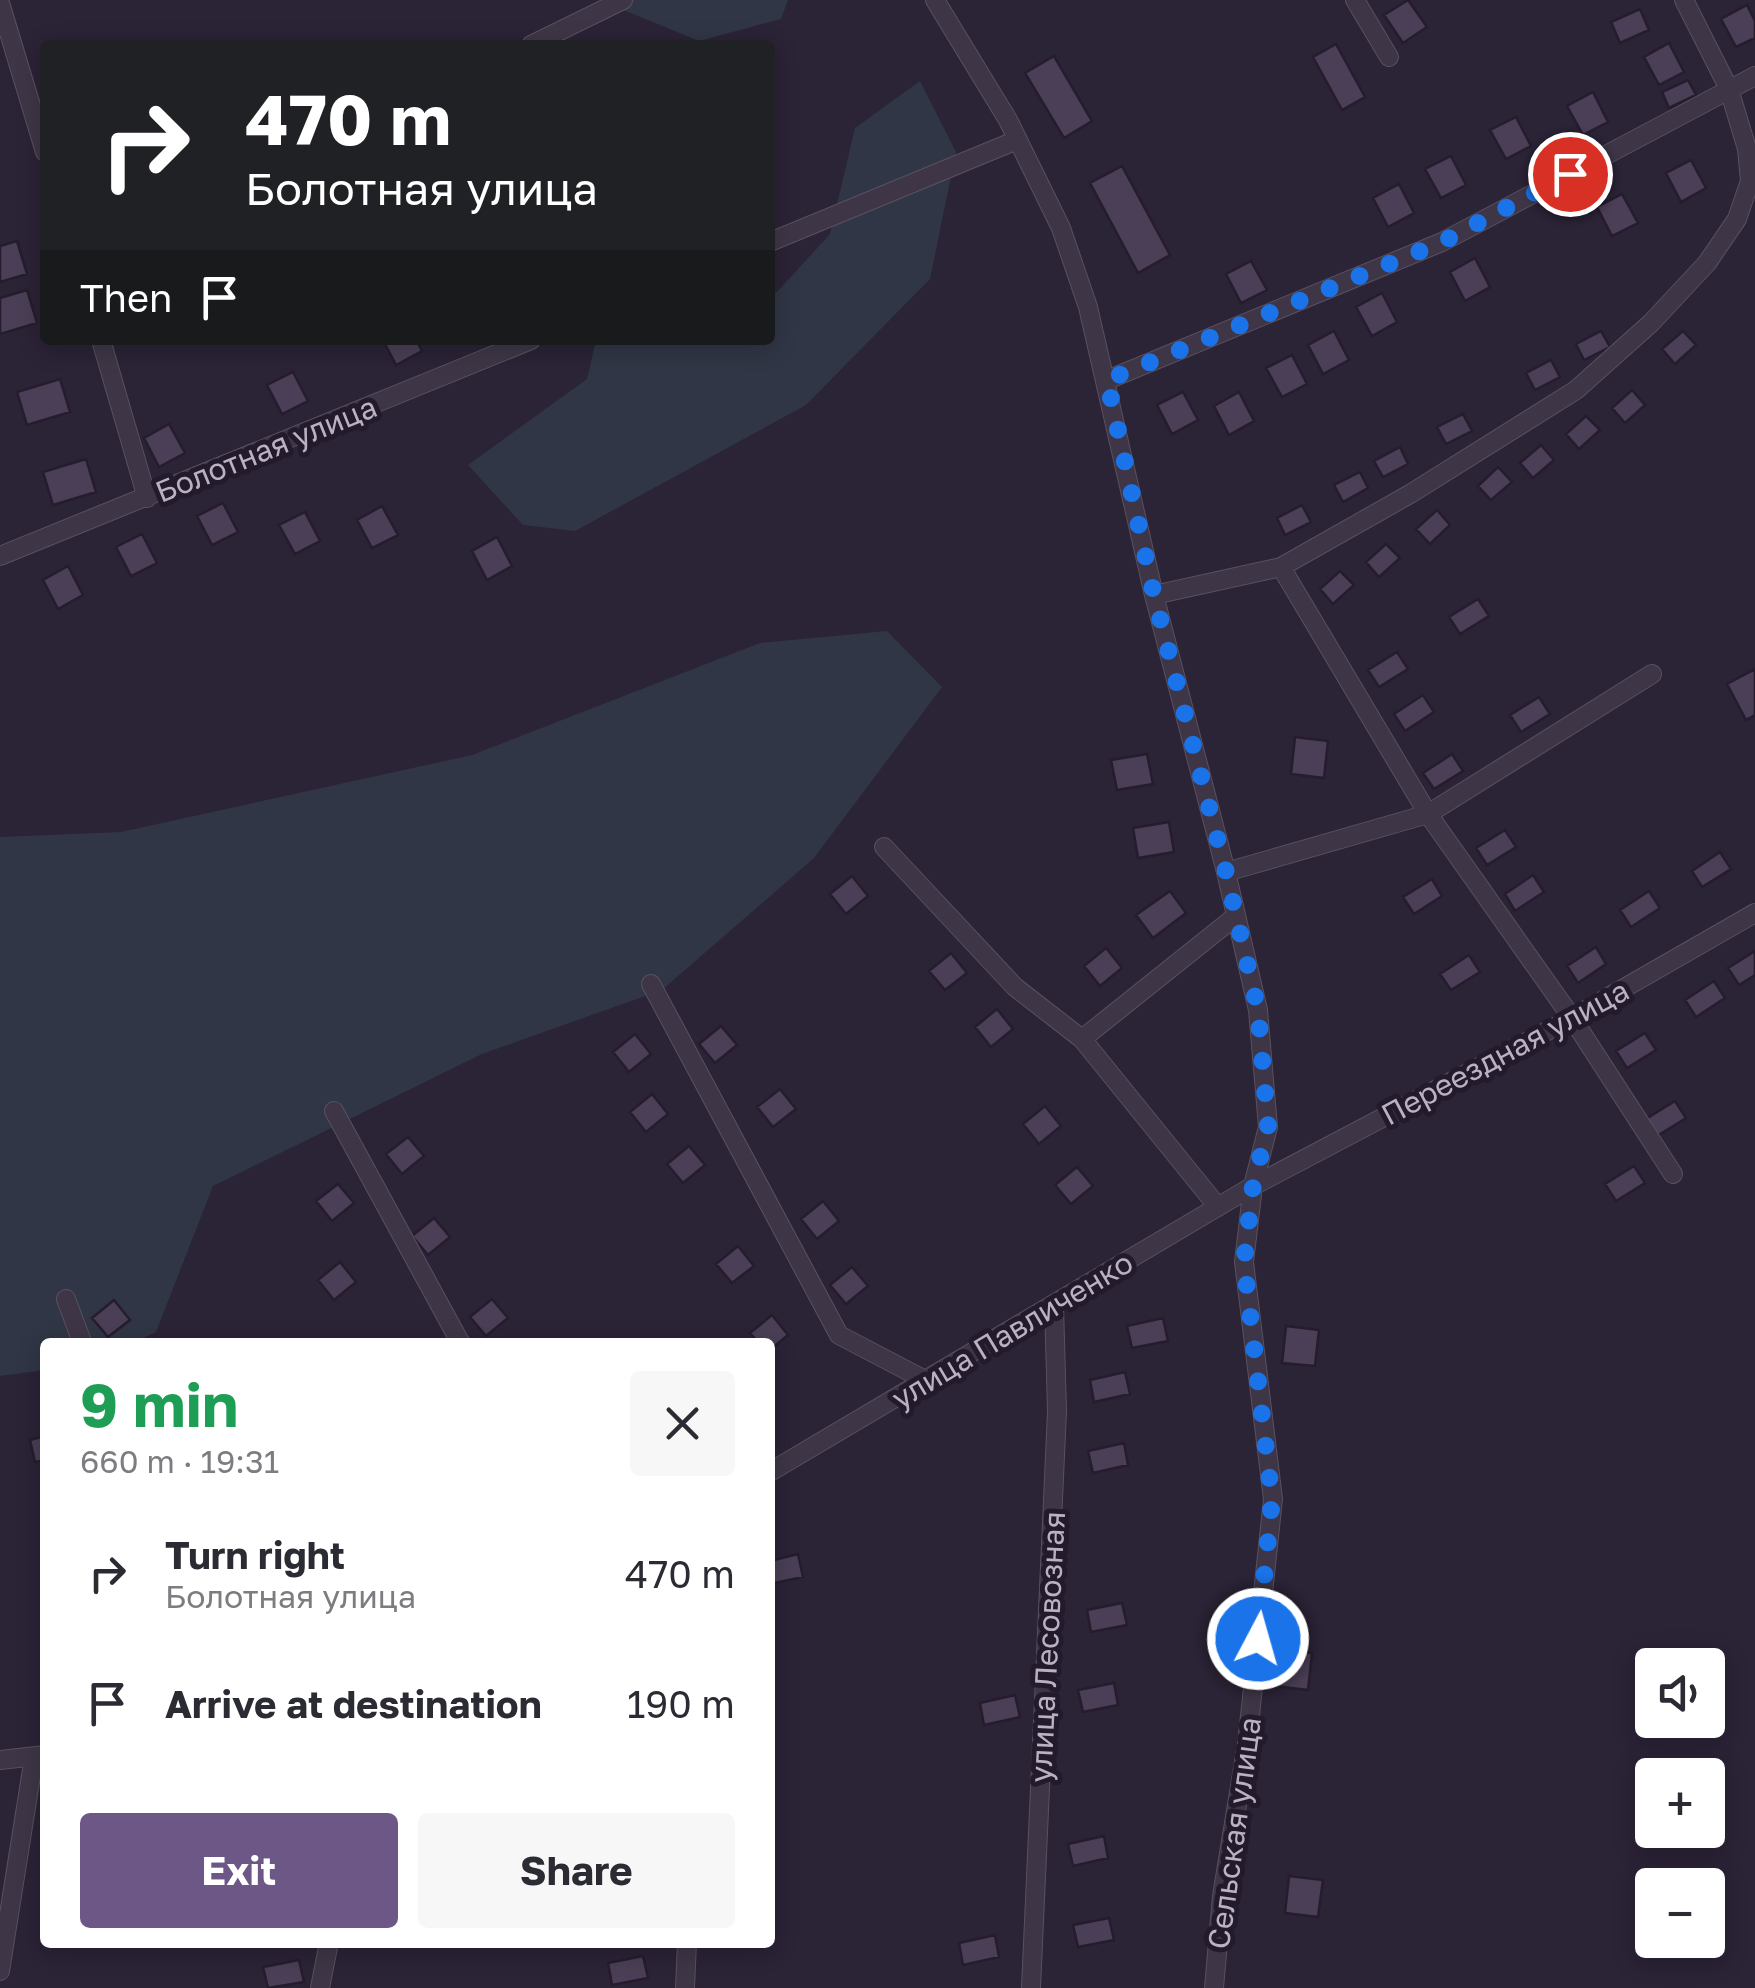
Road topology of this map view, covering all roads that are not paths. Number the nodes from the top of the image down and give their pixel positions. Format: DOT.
graph roads {
  1 [pos="623,0"];
  2 [pos="935,0"];
  3 [pos="1355,0"];
  4 [pos="1684,0"];
  5 [pos="0,2"];
  6 [pos="541,40"];
  7 [pos="1390,57"];
  8 [pos="1755,76"];
  9 [pos="1729,89"];
  10 [pos="40,135"];
  11 [pos="1018,140"];
  12 [pos="775,240"];
  13 [pos="102,345"];
  14 [pos="519,345"];
  15 [pos="1107,380"];
  16 [pos="147,498"];
  17 [pos="0,556"];
  18 [pos="1282,567"];
  19 [pos="1154,595"];
  20 [pos="1652,674"];
  21 [pos="1428,814"];
  22 [pos="884,846"];
  23 [pos="1226,872"];
  24 [pos="1755,913"];
  25 [pos="1236,916"];
  26 [pos="651,984"];
  27 [pos="1572,1018"];
  28 [pos="1082,1039"];
  29 [pos="334,1112"];
  30 [pos="1672,1174"];
  31 [pos="1253,1186"];
  32 [pos="1218,1207"];
  33 [pos="66,1300"];
  34 [pos="1054,1305"];
  35 [pos="80,1338"];
  36 [pos="458,1338"];
  37 [pos="927,1380"];
  38 [pos="775,1469"];
  39 [pos="39,1756"];
  40 [pos="0,1760"];
  41 [pos="328,1948"];
  42 [pos="687,1948"];
  43 [pos="0,1970"];
  44 [pos="320,1988"];
  45 [pos="685,1988"];
  46 [pos="1032,1988"];
  47 [pos="1214,1988"];
  1 -- 6 [label="street"];
  2 -- 11 [label="street, Сельская улица"];
  3 -- 7 [label="street"];
  4 -- 9 [label="street"];
  5 -- 10 [label="street"];
  8 -- 9 [label="street"];
  9 -- 15 [label="street"];
  9 -- 18 [label="street"];
  11 -- 12 [label="street"];
  11 -- 15 [label="street, Сельская улица"];
  13 -- 16 [label="street"];
  14 -- 16 [label="street, Болотная улица"];
  15 -- 19 [label="street, Сельская улица"];
  16 -- 17 [label="street, Болотная улица"];
  18 -- 19 [label="street"];
  18 -- 21 [label="street"];
  19 -- 23 [label="street, Сельская улица"];
  20 -- 21 [label="street"];
  21 -- 23 [label="street"];
  21 -- 27 [label="street"];
  22 -- 28 [label="street"];
  23 -- 25 [label="street, Сельская улица"];
  24 -- 27 [label="street, Переездная улица"];
  25 -- 28 [label="street"];
  25 -- 31 [label="street, Сельская улица"];
  26 -- 37 [label="street"];
  27 -- 30 [label="street"];
  27 -- 31 [label="street, Переездная улица"];
  28 -- 32 [label="street"];
  29 -- 36 [label="street"];
  31 -- 32 [label="street, улица Павличенко"];
  31 -- 47 [label="street, Сельская улица"];
  32 -- 34 [label="street, улица Павличенко"];
  33 -- 35 [label="street"];
  34 -- 37 [label="street, улица Павличенко"];
  34 -- 46 [label="street, улица Лесовозная"];
  37 -- 38 [label="street, улица Павличенко"];
  39 -- 40 [label="street"];
  39 -- 43 [label="street"];
  41 -- 44 [label="street"];
  42 -- 45 [label="street"];
}
